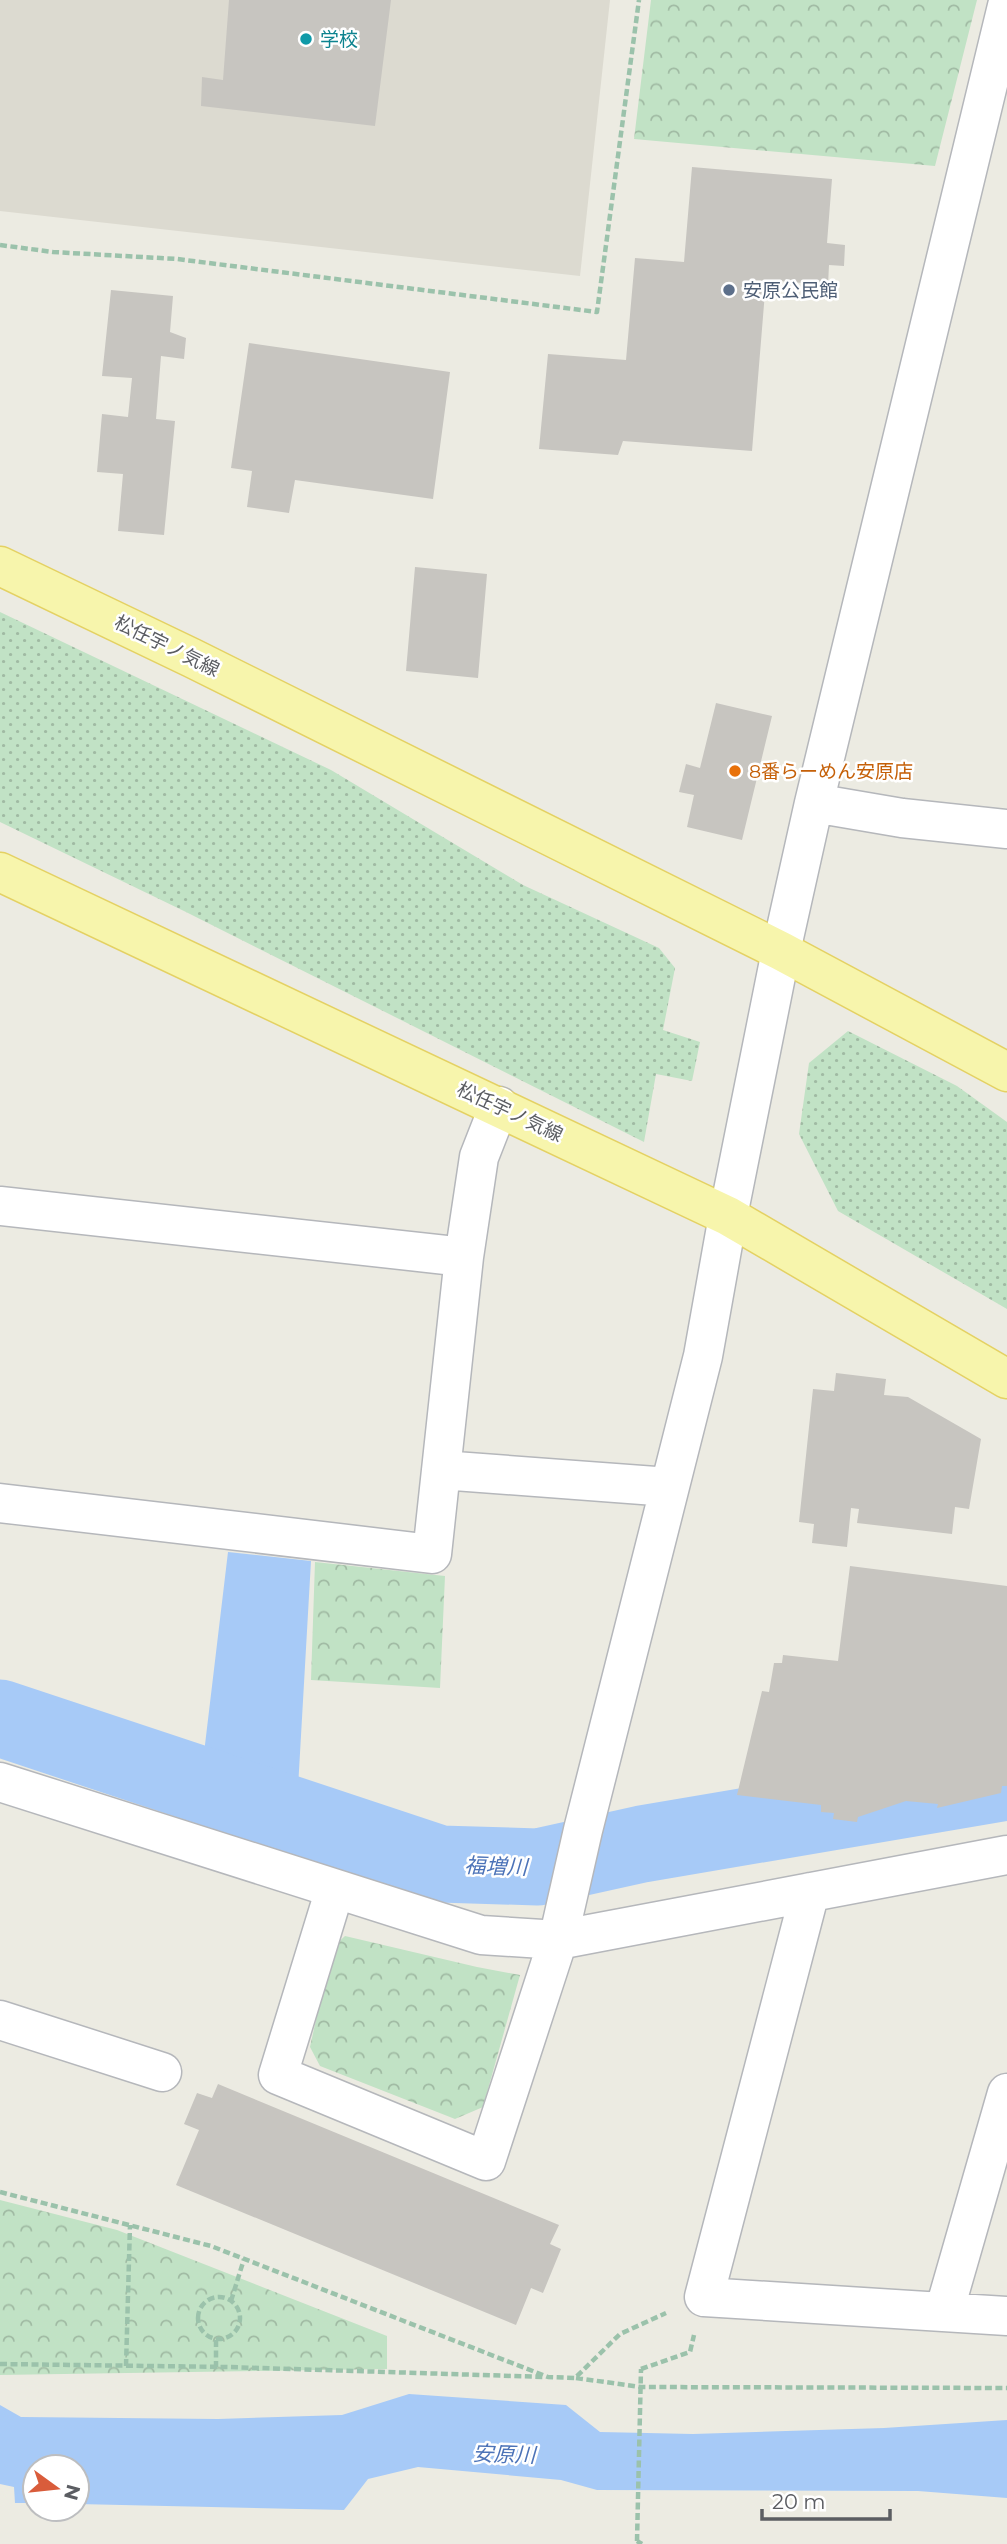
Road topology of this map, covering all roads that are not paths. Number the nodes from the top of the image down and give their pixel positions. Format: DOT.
graph roads {
  1 [pos="1007,6"];
  2 [pos="0,566"];
  3 [pos="814,803"];
  4 [pos="1007,829"];
  5 [pos="0,872"];
  6 [pos="781,951"];
  7 [pos="1007,1072"];
  8 [pos="499,1106"];
  9 [pos="0,1206"];
  10 [pos="728,1216"];
  11 [pos="464,1257"];
  12 [pos="1007,1379"];
  13 [pos="440,1470"];
  14 [pos="669,1487"];
  15 [pos="0,1503"];
  16 [pos="0,1782"];
  17 [pos="1007,1855"];
  18 [pos="335,1889"];
  19 [pos="810,1892"];
  20 [pos="562,1922"];
  21 [pos="0,2020"];
  22 [pos="162,2072"];
  23 [pos="1007,2092"];
  24 [pos="944,2312"];
  25 [pos="1007,2316"];
  1 -- 3 [label="street"];
  2 -- 6 [label="main road, 松任宇ノ気線"];
  3 -- 4 [label="street"];
  3 -- 6 [label="street"];
  5 -- 8 [label="main road, 松任宇ノ気線"];
  6 -- 7 [label="main road, 松任宇ノ気線"];
  6 -- 10 [label="street"];
  8 -- 10 [label="main road, 松任宇ノ気線"];
  8 -- 11 [label="street"];
  9 -- 11 [label="street"];
  10 -- 12 [label="main road, 松任宇ノ気線"];
  10 -- 14 [label="street"];
  11 -- 13 [label="street"];
  13 -- 14 [label="street"];
  13 -- 15 [label="street"];
  14 -- 20 [label="street"];
  16 -- 18 [label="street"];
  17 -- 19 [label="street"];
  18 -- 20 [label="street"];
  18 -- 20 [label="street"];
  19 -- 20 [label="street"];
  19 -- 24 [label="street"];
  21 -- 22 [label="street"];
  23 -- 24 [label="street"];
  24 -- 25 [label="street"];
}
